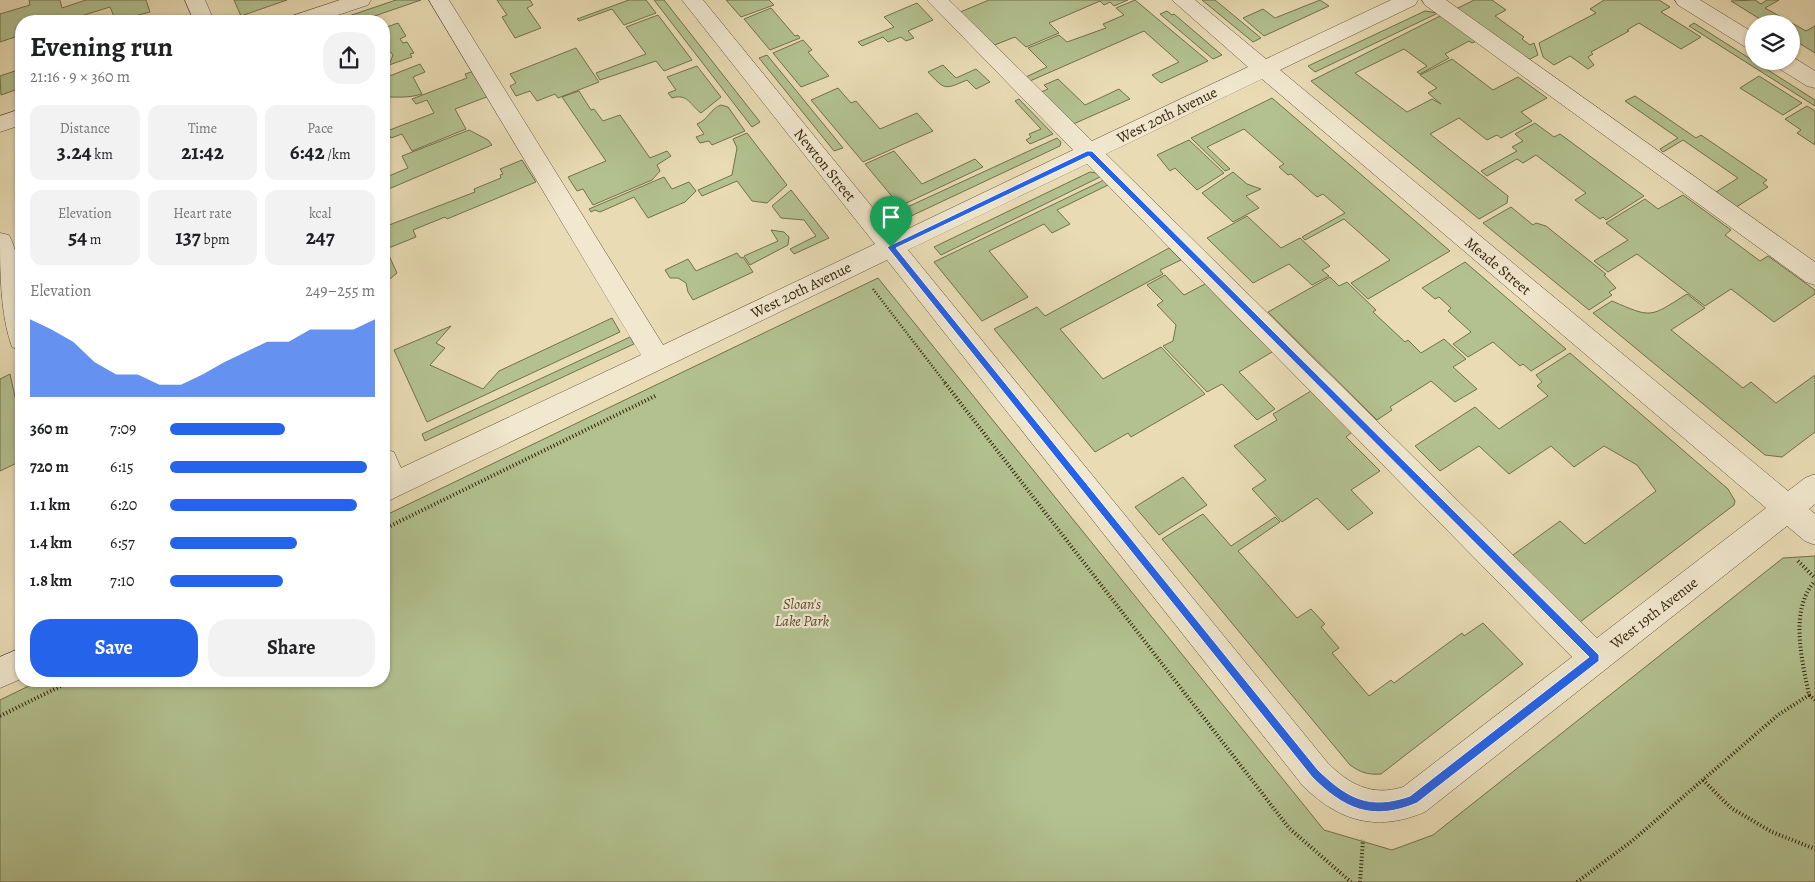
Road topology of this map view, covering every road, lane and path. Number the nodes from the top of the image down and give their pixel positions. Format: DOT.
graph roads {
  1 [pos="195,0"];
  2 [pos="361,0"];
  3 [pos="440,0"];
  4 [pos="692,0"];
  5 [pos="937,0"];
  6 [pos="1182,0"];
  7 [pos="1408,0"];
  8 [pos="1432,0"];
  9 [pos="1685,0"];
  10 [pos="201,15"];
  11 [pos="317,15"];
  12 [pos="1745,37"];
  13 [pos="1264,69"];
  14 [pos="1797,70"];
  15 [pos="1815,82"];
  16 [pos="15,119"];
  17 [pos="0,124"];
  18 [pos="1089,152"];
  19 [pos="0,242"];
  20 [pos="891,247"];
  21 [pos="1815,275"];
  22 [pos="874,290"];
  23 [pos="15,312"];
  24 [pos="657,358"];
  25 [pos="390,478"];
  26 [pos="1815,487"];
  27 [pos="1787,508"];
  28 [pos="1815,532"];
  29 [pos="1815,581"];
  30 [pos="1596,658"];
  31 [pos="15,666"];
  32 [pos="0,673"];
  33 [pos="59,687"];
  34 [pos="1809,695"];
  35 [pos="1815,700"];
  36 [pos="0,716"];
  37 [pos="1703,780"];
  38 [pos="1365,806"];
  39 [pos="1815,849"];
  40 [pos="1351,882"];
  41 [pos="1577,882"];
  1 -- 10 [label="street"];
  2 -- 11 [label="street"];
  3 -- 24 [label="street"];
  4 -- 20 [label="street, Newton Street"];
  5 -- 18 [label="street"];
  6 -- 13 [label="street, Meade Street"];
  7 -- 13 [label="street, West 20th Avenue"];
  8 -- 21 [label="street"];
  9 -- 12 [label="street"];
  13 -- 18 [label="street, West 20th Avenue"];
  13 -- 27 [label="street, Meade Street"];
  14 -- 15 [label="street"];
  16 -- 17 [label="street"];
  18 -- 20 [label="street, West 20th Avenue"];
  18 -- 30 [label="street"];
  19 -- 23 [label="street"];
  20 -- 24 [label="street, West 20th Avenue"];
  20 -- 38 [label="street, Newton Street"];
  22 -- 40 [label="path"];
  24 -- 25 [label="street, West 20th Avenue"];
  26 -- 27 [label="street, West 19th Avenue"];
  27 -- 28 [label="street, Meade Street"];
  27 -- 30 [label="street, West 19th Avenue"];
  29 -- 34 [label="path"];
  30 -- 38 [label="street, West 19th Avenue"];
  31 -- 32 [label="street"];
  33 -- 36 [label="path"];
  34 -- 35 [label="path"];
  34 -- 37 [label="path"];
  37 -- 39 [label="path"];
  37 -- 41 [label="path"];
}
